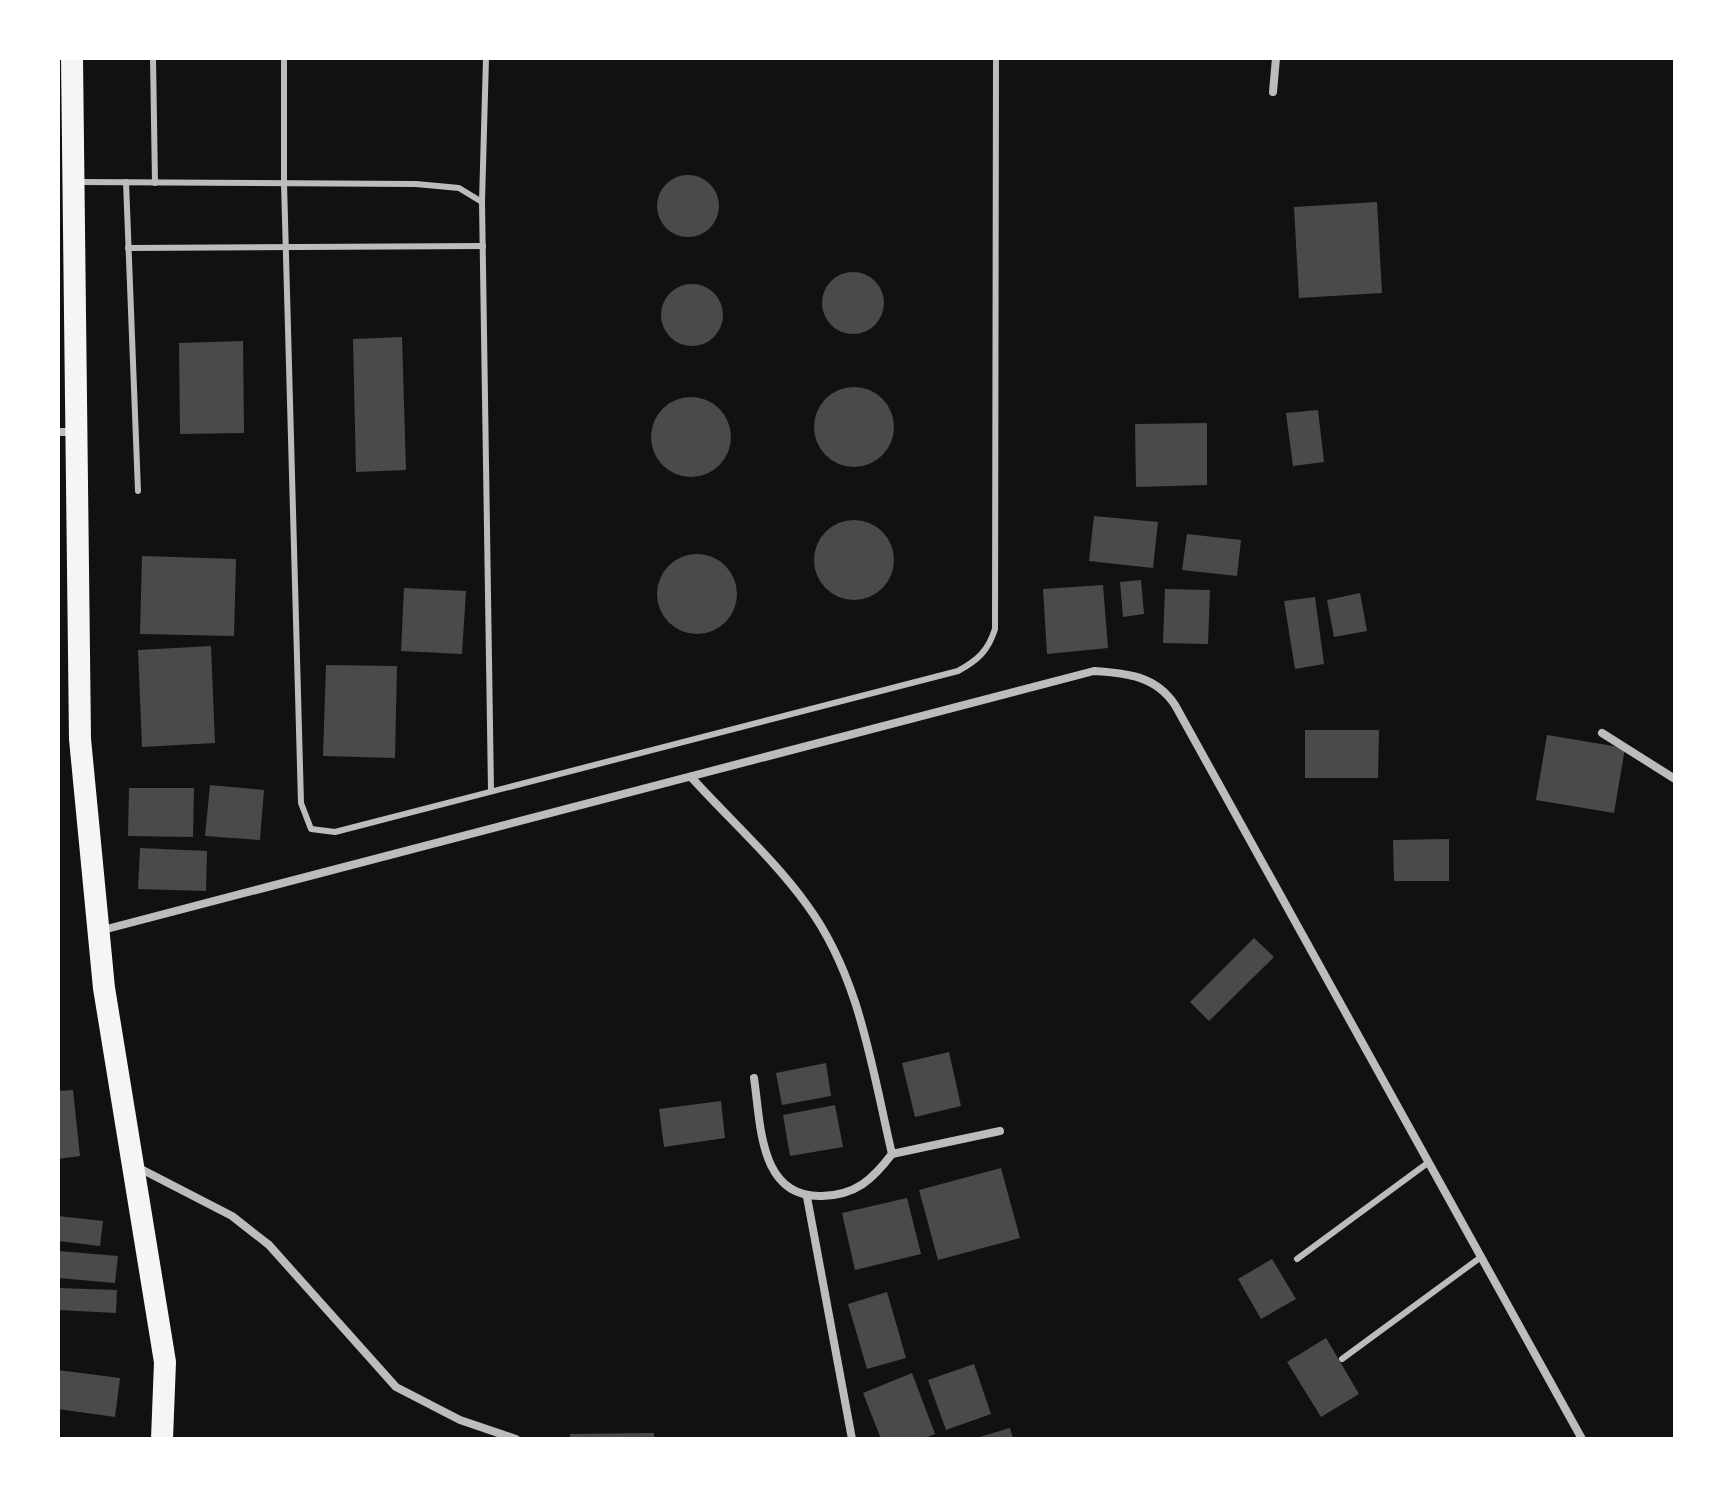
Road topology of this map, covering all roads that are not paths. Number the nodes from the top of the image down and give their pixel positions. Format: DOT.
graph roads {
  1 [pos="72,58"];
  2 [pos="153,58"];
  3 [pos="284,58"];
  4 [pos="486,58"];
  5 [pos="996,58"];
  6 [pos="1276,58"];
  7 [pos="1273,92"];
  8 [pos="72,182"];
  9 [pos="126,182"];
  10 [pos="155,183"];
  11 [pos="284,183"];
  12 [pos="482,202"];
  13 [pos="483,246"];
  14 [pos="286,247"];
  15 [pos="128,248"];
  16 [pos="67,432"];
  17 [pos="138,491"];
  18 [pos="1602,733"];
  19 [pos="691,777"];
  20 [pos="1675,779"];
  21 [pos="491,791"];
  22 [pos="98,931"];
  23 [pos="754,1078"];
  24 [pos="1000,1131"];
  25 [pos="892,1154"];
  26 [pos="1429,1162"];
  27 [pos="132,1164"];
  28 [pos="807,1197"];
  29 [pos="1481,1257"];
  30 [pos="1297,1259"];
  31 [pos="1342,1359"];
  32 [pos="162,1439"];
  33 [pos="516,1439"];
  34 [pos="852,1439"];
  35 [pos="1582,1439"];
  1 -- 8 [label="highway"];
  2 -- 10 [label="lane"];
  3 -- 11 [label="lane"];
  4 -- 12 [label="lane"];
  5 -- 21 [label="lane"];
  6 -- 7 [label="street"];
  8 -- 9 [label="lane"];
  8 -- 16 [label="highway"];
  9 -- 10 [label="lane"];
  9 -- 15 [label="lane"];
  10 -- 11 [label="lane"];
  11 -- 12 [label="lane"];
  11 -- 14 [label="lane"];
  12 -- 13 [label="lane"];
  13 -- 14 [label="lane"];
  13 -- 21 [label="lane"];
  14 -- 15 [label="lane"];
  14 -- 21 [label="lane"];
  15 -- 17 [label="lane"];
  16 -- 22 [label="highway"];
  18 -- 20 [label="street"];
  19 -- 22 [label="street"];
  19 -- 25 [label="street"];
  19 -- 26 [label="street"];
  22 -- 27 [label="highway"];
  23 -- 28 [label="street"];
  24 -- 25 [label="street"];
  25 -- 28 [label="street"];
  26 -- 29 [label="street"];
  26 -- 30 [label="lane"];
  27 -- 32 [label="highway"];
  27 -- 33 [label="street"];
  28 -- 34 [label="street"];
  29 -- 31 [label="lane"];
  29 -- 35 [label="street"];
}
